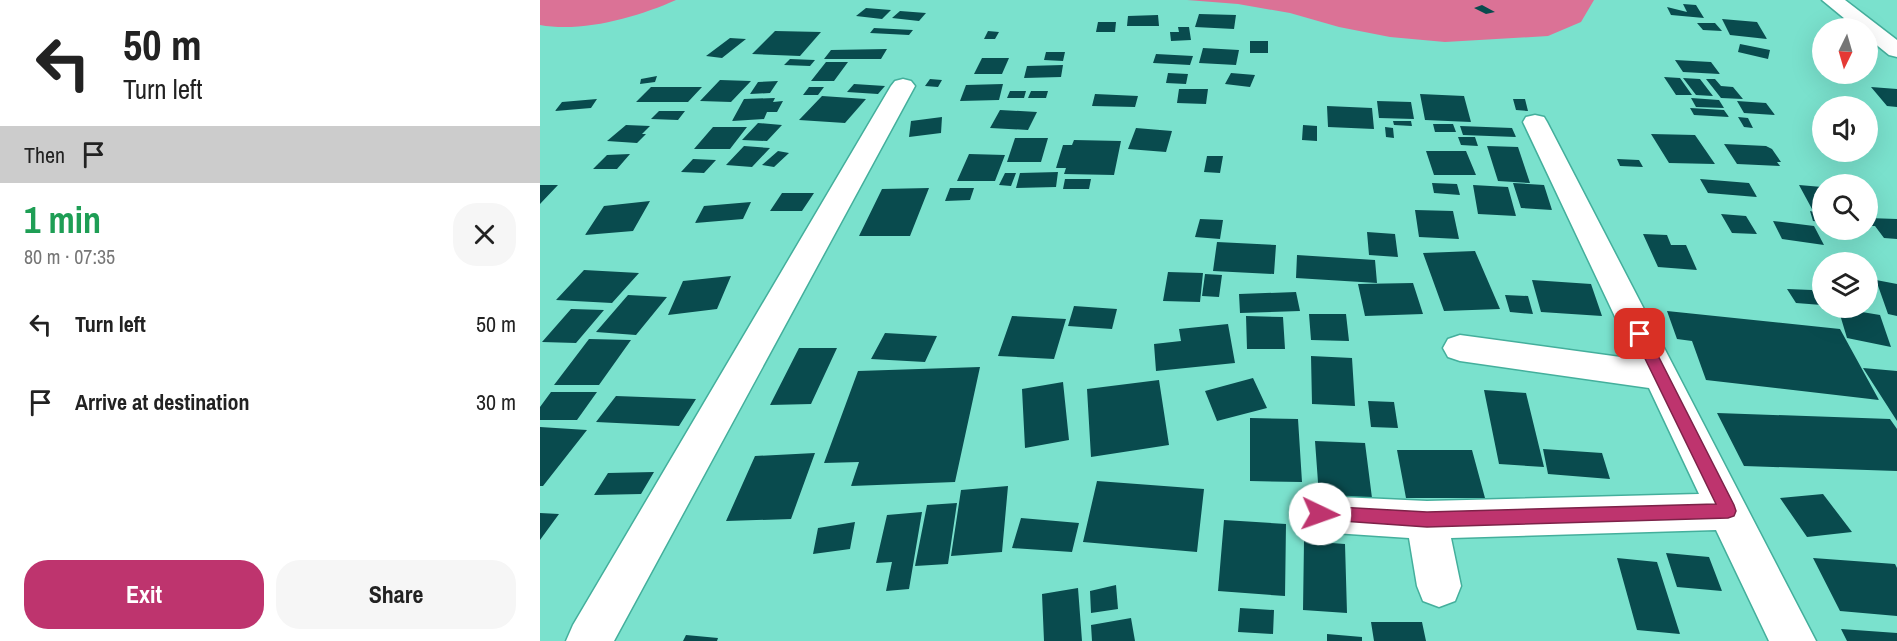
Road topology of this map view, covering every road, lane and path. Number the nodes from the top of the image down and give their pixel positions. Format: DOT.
graph roads {
  1 [pos="1832,0"];
  2 [pos="1897,50"];
  3 [pos="903,86"];
  4 [pos="1535,122"];
  5 [pos="1460,348"];
  6 [pos="1660,376"];
  7 [pos="1728,511"];
  8 [pos="1320,514"];
  9 [pos="1427,520"];
  10 [pos="1439,586"];
  11 [pos="589,641"];
  12 [pos="1793,641"];
  1 -- 2 [label="street"];
  3 -- 11 [label="street"];
  4 -- 6 [label="street"];
  5 -- 6 [label="street"];
  6 -- 7 [label="street"];
  7 -- 9 [label="street"];
  7 -- 12 [label="street"];
  8 -- 9 [label="street"];
  9 -- 10 [label="street"];
}
